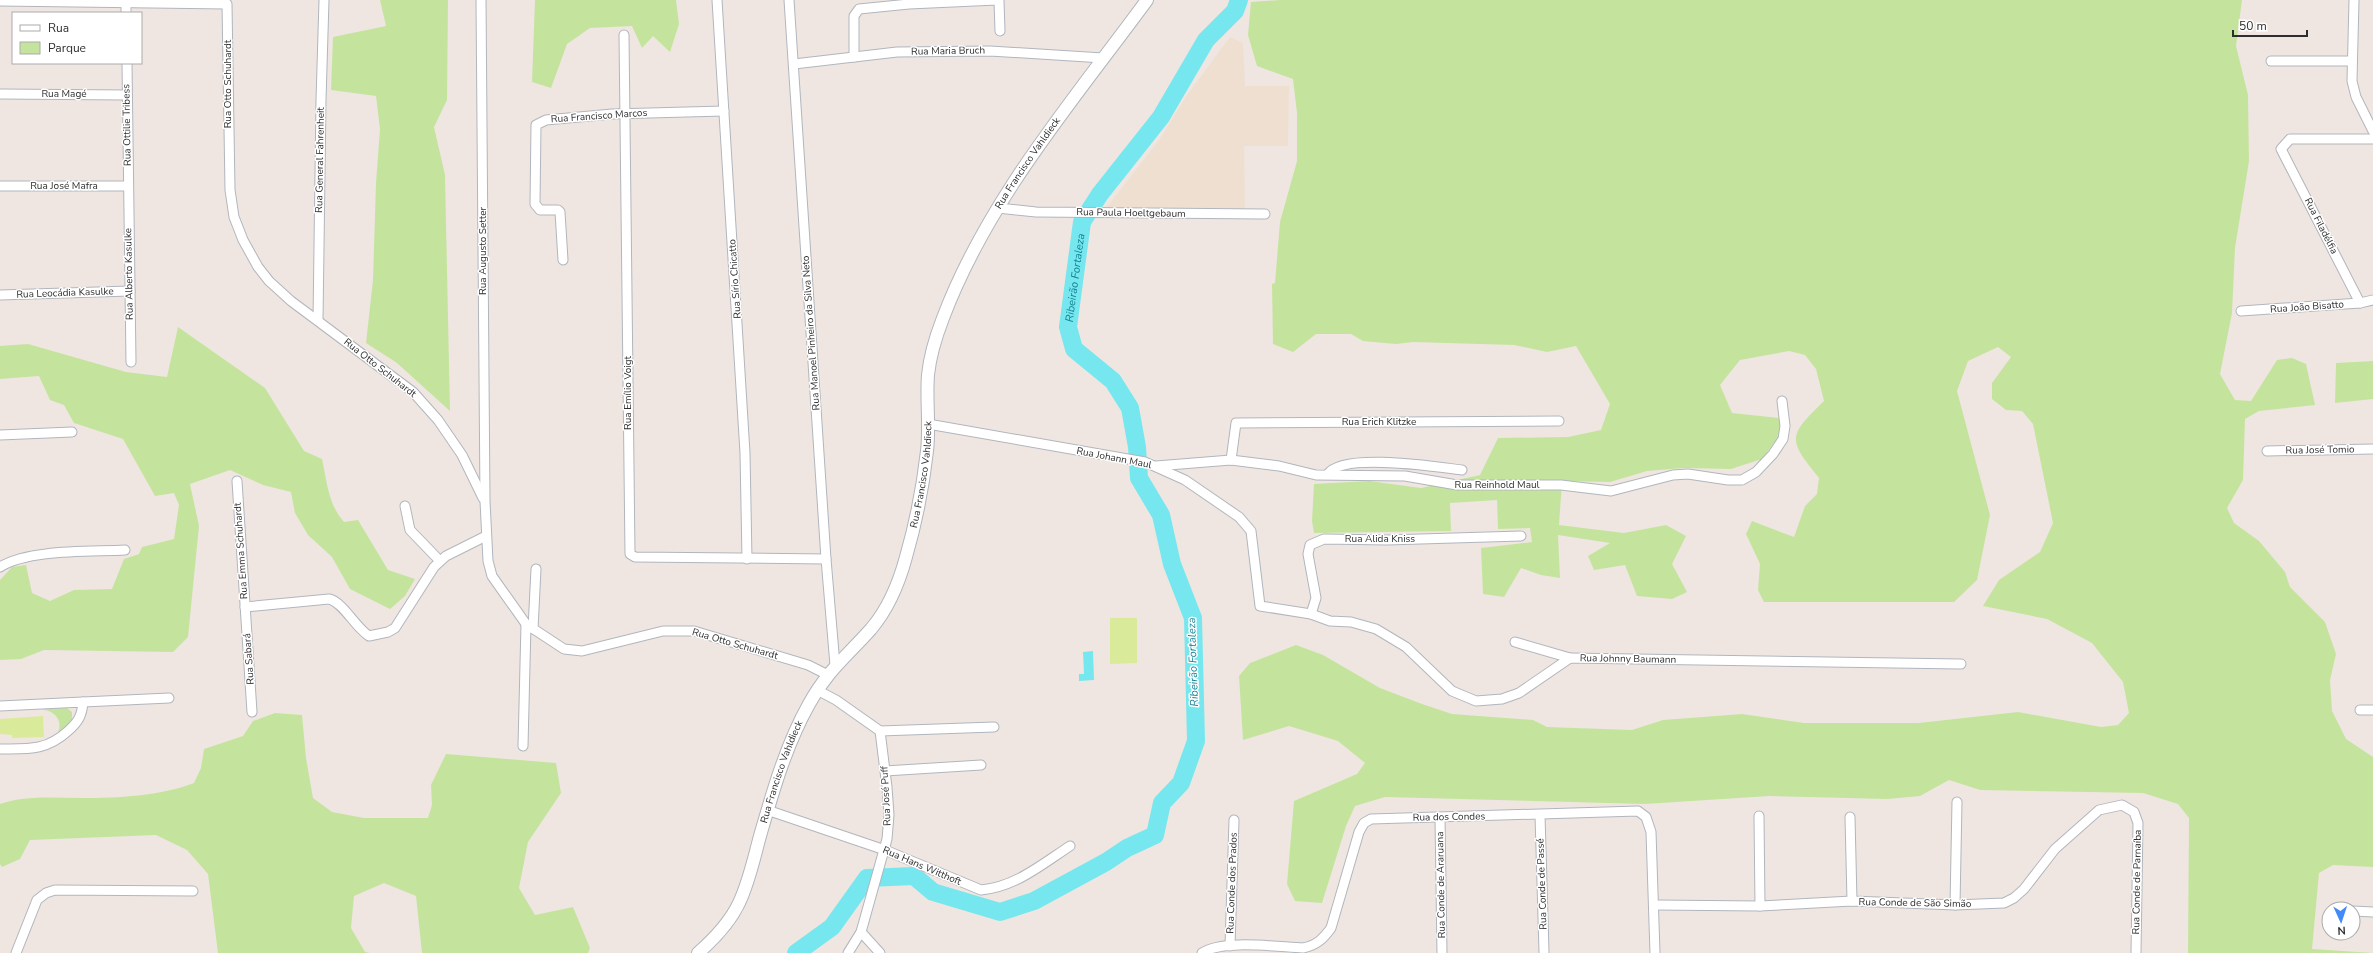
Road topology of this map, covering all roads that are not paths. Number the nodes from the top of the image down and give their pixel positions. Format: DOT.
graph roads {
  1 [pos="126,0"];
  2 [pos="324,0"];
  3 [pos="481,0"];
  4 [pos="717,0"];
  5 [pos="789,0"];
  6 [pos="1147,0"];
  7 [pos="2354,0"];
  8 [pos="0,1"];
  9 [pos="126,12"];
  10 [pos="1000,31"];
  11 [pos="624,35"];
  12 [pos="854,57"];
  13 [pos="1103,58"];
  14 [pos="2271,61"];
  15 [pos="2351,61"];
  16 [pos="127,64"];
  17 [pos="794,64"];
  18 [pos="0,94"];
  19 [pos="127,95"];
  20 [pos="724,111"];
  21 [pos="623,113"];
  22 [pos="2373,131"];
  23 [pos="2373,139"];
  24 [pos="0,186"];
  25 [pos="128,186"];
  26 [pos="998,208"];
  27 [pos="1265,214"];
  28 [pos="563,260"];
  29 [pos="130,291"];
  30 [pos="0,295"];
  31 [pos="2373,300"];
  32 [pos="2360,303"];
  33 [pos="2241,311"];
  34 [pos="318,320"];
  35 [pos="131,362"];
  36 [pos="1782,401"];
  37 [pos="1559,421"];
  38 [pos="928,424"];
  39 [pos="72,432"];
  40 [pos="0,435"];
  41 [pos="2373,449"];
  42 [pos="2267,451"];
  43 [pos="1231,460"];
  44 [pos="1155,466"];
  45 [pos="1462,470"];
  46 [pos="1328,474"];
  47 [pos="237,481"];
  48 [pos="484,501"];
  49 [pos="405,506"];
  50 [pos="486,536"];
  51 [pos="1521,536"];
  52 [pos="125,550"];
  53 [pos="747,559"];
  54 [pos="826,559"];
  55 [pos="440,561"];
  56 [pos="0,567"];
  57 [pos="536,569"];
  58 [pos="245,607"];
  59 [pos="1311,614"];
  60 [pos="530,626"];
  61 [pos="1515,642"];
  62 [pos="1570,658"];
  63 [pos="1961,664"];
  64 [pos="832,670"];
  65 [pos="817,690"];
  66 [pos="170,698"];
  67 [pos="83,702"];
  68 [pos="0,706"];
  69 [pos="2360,710"];
  70 [pos="2373,710"];
  71 [pos="252,712"];
  72 [pos="994,726"];
  73 [pos="880,730"];
  74 [pos="523,746"];
  75 [pos="0,750"];
  76 [pos="981,765"];
  77 [pos="885,771"];
  78 [pos="1956,802"];
  79 [pos="767,810"];
  80 [pos="2134,812"];
  81 [pos="1540,815"];
  82 [pos="1759,816"];
  83 [pos="1850,817"];
  84 [pos="1440,818"];
  85 [pos="1234,820"];
  86 [pos="1070,846"];
  87 [pos="885,850"];
  88 [pos="193,891"];
  89 [pos="1852,901"];
  90 [pos="1655,905"];
  91 [pos="1955,905"];
  92 [pos="1760,906"];
  93 [pos="2361,912"];
  94 [pos="2373,912"];
  95 [pos="861,932"];
  96 [pos="1230,946"];
  97 [pos="1544,952"];
  98 [pos="16,953"];
  99 [pos="698,953"];
  100 [pos="848,953"];
  101 [pos="880,953"];
  102 [pos="1202,953"];
  103 [pos="1442,953"];
  104 [pos="1655,953"];
  105 [pos="2136,953"];
  1 -- 8 [label="street"];
  1 -- 9 [label="street"];
  1 -- 34 [label="street, Rua Otto Schuhardt"];
  2 -- 34 [label="street, Rua General Fahrenheit"];
  3 -- 48 [label="street, Rua Augusto Setter"];
  4 -- 20 [label="street, Rua Sírio Chicatto"];
  5 -- 17 [label="street, Rua Manoel Pinheiro da Silva Neto"];
  6 -- 13 [label="main road, Rua Francisco Vahldieck"];
  7 -- 15 [label="street"];
  10 -- 12 [label="street"];
  11 -- 21 [label="street, Rua Emílio Voigt"];
  12 -- 13 [label="street, Rua Maria Bruch"];
  12 -- 17 [label="street, Rua Maria Bruch"];
  13 -- 26 [label="main road, Rua Francisco Vahldieck"];
  14 -- 15 [label="street"];
  15 -- 22 [label="street"];
  16 -- 19 [label="street, Rua Ottilie Tribess"];
  17 -- 54 [label="street, Rua Manoel Pinheiro da Silva Neto"];
  18 -- 19 [label="street, Rua Magé"];
  19 -- 25 [label="street, Rua Ottilie Tribess"];
  20 -- 21 [label="street, Rua Francisco Marcos"];
  20 -- 53 [label="street, Rua Sírio Chicatto"];
  21 -- 28 [label="street, Rua Francisco Marcos"];
  21 -- 53 [label="street, Rua Emílio Voigt"];
  23 -- 32 [label="street, Rua Filadélfia"];
  24 -- 25 [label="street, Rua José Mafra"];
  25 -- 29 [label="street, Rua Alberto Kasulke"];
  26 -- 27 [label="street, Rua Paula Hoeltgebaum"];
  26 -- 38 [label="main road, Rua Francisco Vahldieck"];
  29 -- 30 [label="street, Rua Leocádia Kasulke"];
  29 -- 35 [label="street, Rua Alberto Kasulke"];
  31 -- 32 [label="street, Rua João Bisatto"];
  32 -- 33 [label="street, Rua João Bisatto"];
  34 -- 48 [label="street, Rua Otto Schuhardt"];
  36 -- 46 [label="street, Rua Reinhold Maul"];
  37 -- 43 [label="street, Rua Erich Klitzke"];
  38 -- 44 [label="street, Rua Johann Maul"];
  38 -- 64 [label="main road, Rua Francisco Vahldieck"];
  39 -- 40 [label="street"];
  41 -- 42 [label="street, Rua José Tomio"];
  43 -- 44 [label="street, Rua Reinhold Maul"];
  43 -- 46 [label="street, Rua Reinhold Maul"];
  44 -- 59 [label="street, Rua Johann Maul"];
  45 -- 46 [label="street"];
  47 -- 58 [label="street, Rua Emma Schuhardt"];
  48 -- 50 [label="street, Rua Otto Schuhardt"];
  49 -- 55 [label="street"];
  50 -- 55 [label="street, Rua Emma Schuhardt"];
  50 -- 60 [label="street, Rua Otto Schuhardt"];
  51 -- 59 [label="street, Rua Alida Kniss"];
  52 -- 56 [label="street"];
  53 -- 54 [label="street, Rua Emílio Voigt"];
  54 -- 64 [label="street, Rua Manoel Pinheiro da Silva Neto"];
  55 -- 58 [label="street, Rua Emma Schuhardt"];
  57 -- 60 [label="street"];
  58 -- 71 [label="street, Rua Sabará"];
  59 -- 62 [label="street, Rua Johnny Baumann"];
  60 -- 64 [label="street, Rua Otto Schuhardt"];
  60 -- 74 [label="street"];
  61 -- 62 [label="street"];
  62 -- 63 [label="street, Rua Johnny Baumann"];
  64 -- 65 [label="main road, Rua Francisco Vahldieck"];
  65 -- 73 [label="street"];
  65 -- 79 [label="main road, Rua Francisco Vahldieck"];
  66 -- 67 [label="street"];
  67 -- 68 [label="street"];
  67 -- 75 [label="street"];
  69 -- 70 [label="street"];
  72 -- 73 [label="street"];
  73 -- 77 [label="street, Rua José Puff"];
  76 -- 77 [label="street"];
  77 -- 87 [label="street, Rua José Puff"];
  78 -- 91 [label="street"];
  79 -- 87 [label="street, Rua Hans Witthoft"];
  79 -- 99 [label="main road, Rua Francisco Vahldieck"];
  80 -- 91 [label="street, Rua Conde de São Simão"];
  80 -- 105 [label="street, Rua Conde de Parnaíba"];
  81 -- 84 [label="street, Rua dos Condes"];
  81 -- 90 [label="street, Rua dos Condes"];
  81 -- 97 [label="street, Rua Conde de Passé"];
  82 -- 92 [label="street"];
  83 -- 89 [label="street"];
  84 -- 96 [label="street, Rua dos Condes"];
  84 -- 103 [label="street, Rua Conde de Araruana"];
  85 -- 96 [label="street, Rua Conde dos Prados"];
  86 -- 87 [label="street, Rua Hans Witthoft"];
  87 -- 95 [label="street, Rua José Puff"];
  88 -- 98 [label="street"];
  89 -- 91 [label="street, Rua Conde de São Simão"];
  89 -- 92 [label="street, Rua Conde de São Simão"];
  90 -- 92 [label="street, Rua Conde de São Simão"];
  90 -- 104 [label="street, Rua dos Condes"];
  93 -- 94 [label="street"];
  95 -- 100 [label="street, Rua José Puff"];
  95 -- 101 [label="street"];
  96 -- 102 [label="street, Rua dos Condes"];
}
